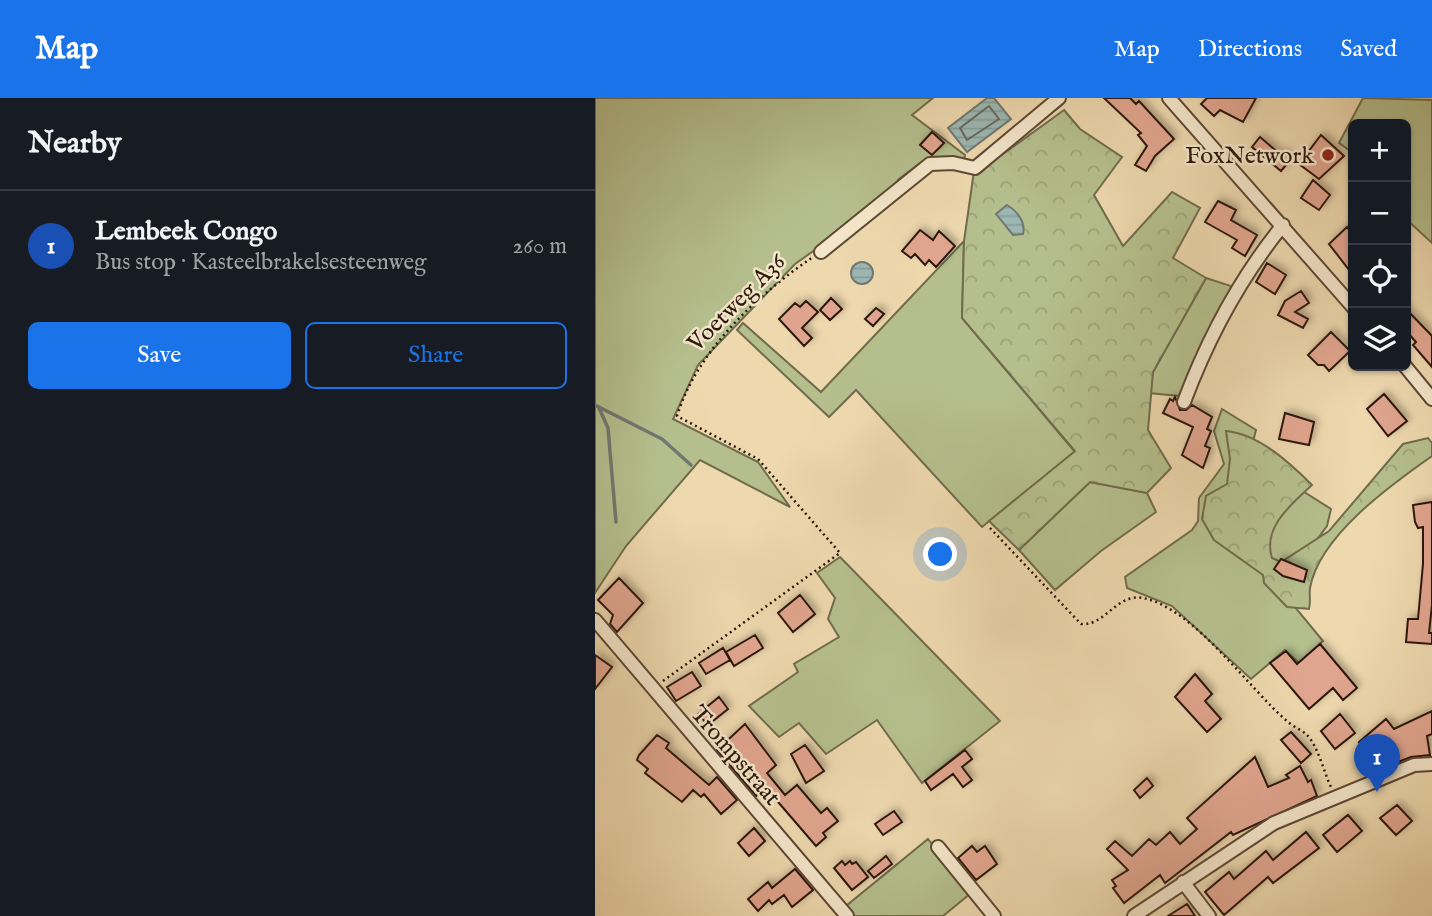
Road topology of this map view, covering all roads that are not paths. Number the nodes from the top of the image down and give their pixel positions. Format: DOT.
graph roads {
  1 [pos="1059,98"];
  2 [pos="1169,98"];
  3 [pos="1283,225"];
  4 [pos="821,252"];
  5 [pos="1348,301"];
  6 [pos="1409,371"];
  7 [pos="1432,399"];
  8 [pos="1184,402"];
  9 [pos="595,620"];
  10 [pos="1432,764"];
  11 [pos="937,847"];
  12 [pos="1183,882"];
  13 [pos="847,916"];
  14 [pos="994,916"];
  15 [pos="1134,916"];
  16 [pos="1209,916"];
  1 -- 4 [label="street, Voetweg A36"];
  2 -- 3 [label="street"];
  3 -- 5 [label="street"];
  3 -- 8 [label="street"];
  6 -- 7 [label="street"];
  9 -- 13 [label="street, Trompstraat"];
  10 -- 12 [label="street"];
  11 -- 14 [label="street"];
  12 -- 15 [label="street"];
  12 -- 16 [label="street"];
}
